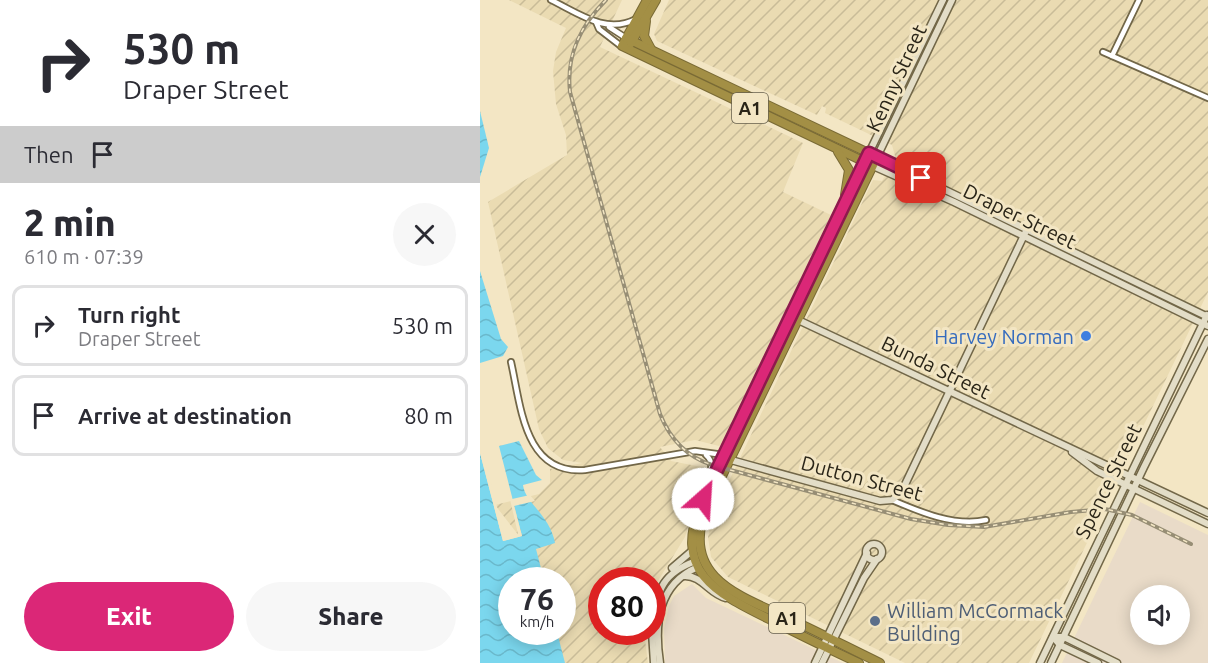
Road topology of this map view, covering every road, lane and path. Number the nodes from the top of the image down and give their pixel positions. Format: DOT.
graph roads {
  1 [pos="551,0"];
  2 [pos="647,0"];
  3 [pos="943,0"];
  4 [pos="952,0"];
  5 [pos="1139,0"];
  6 [pos="655,3"];
  7 [pos="638,18"];
  8 [pos="596,22"];
  9 [pos="604,24"];
  10 [pos="629,39"];
  11 [pos="624,48"];
  12 [pos="652,50"];
  13 [pos="1103,52"];
  14 [pos="1113,56"];
  15 [pos="1208,98"];
  16 [pos="835,149"];
  17 [pos="869,153"];
  18 [pos="877,157"];
  19 [pos="869,164"];
  20 [pos="1027,229"];
  21 [pos="1024,236"];
  22 [pos="831,237"];
  23 [pos="1208,315"];
  24 [pos="794,318"];
  25 [pos="1206,325"];
  26 [pos="1208,339"];
  27 [pos="511,362"];
  28 [pos="949,392"];
  29 [pos="1067,448"];
  30 [pos="689,452"];
  31 [pos="706,455"];
  32 [pos="726,458"];
  33 [pos="1129,475"];
  34 [pos="1138,479"];
  35 [pos="1125,483"];
  36 [pos="1134,488"];
  37 [pos="703,499"];
  38 [pos="892,500"];
  39 [pos="1208,513"];
  40 [pos="986,520"];
  41 [pos="1208,524"];
  42 [pos="693,550"];
  43 [pos="867,553"];
  44 [pos="877,559"];
  45 [pos="699,563"];
  46 [pos="687,572"];
  47 [pos="868,572"];
  48 [pos="856,575"];
  49 [pos="666,576"];
  50 [pos="678,578"];
  51 [pos="666,582"];
  52 [pos="666,586"];
  53 [pos="666,597"];
  54 [pos="726,598"];
  55 [pos="1053,637"];
  56 [pos="1064,637"];
  57 [pos="828,643"];
  58 [pos="653,645"];
  59 [pos="659,645"];
  60 [pos="1060,645"];
  61 [pos="654,663"];
  62 [pos="660,663"];
  63 [pos="814,663"];
  64 [pos="822,663"];
  65 [pos="859,663"];
  66 [pos="880,663"];
  67 [pos="1040,663"];
  68 [pos="1051,663"];
  69 [pos="1098,663"];
  70 [pos="1117,663"];
  1 -- 8 [label="street, Draper Street"];
  2 -- 7 [label="highway"];
  3 -- 17 [label="street, Kenny Street"];
  4 -- 18 [label="street, Kenny Street"];
  5 -- 14 [label="street"];
  6 -- 10 [label="highway"];
  6 -- 12 [label="highway"];
  7 -- 9 [label="street, Draper Street"];
  7 -- 10 [label="highway"];
  8 -- 9 [label="street, Draper Street"];
  8 -- 11 [label="street, Draper Street"];
  9 -- 10 [label="street, Draper Street"];
  10 -- 11 [label="highway"];
  10 -- 12 [label="highway, Draper Street / A1"];
  11 -- 16 [label="highway, Draper Street / A1"];
  12 -- 17 [label="highway, Draper Street / A1"];
  13 -- 14 [label="street"];
  14 -- 15 [label="street"];
  16 -- 19 [label="highway, Draper Street / A1"];
  16 -- 22 [label="highway"];
  17 -- 18 [label="highway, Draper Street / A1"];
  17 -- 19 [label="highway, Kenny Street / A1"];
  18 -- 19 [label="highway, Kenny Street / A1"];
  18 -- 20 [label="street, Draper Street"];
  19 -- 21 [label="street, Draper Street"];
  19 -- 22 [label="highway, Kenny Street / A1"];
  19 -- 24 [label="highway, Kenny Street / A1"];
  20 -- 21 [label="street"];
  20 -- 23 [label="street, Draper Street"];
  21 -- 25 [label="street, Draper Street"];
  21 -- 28 [label="street"];
  22 -- 24 [label="highway, Kenny Street / A1"];
  23 -- 25 [label="street, Spence Street"];
  24 -- 28 [label="street, Bunda Street"];
  24 -- 32 [label="highway, Kenny Street / A1"];
  25 -- 33 [label="street, Spence Street"];
  26 -- 34 [label="street, Spence Street"];
  27 -- 30 [label="street, Dutton Street"];
  28 -- 29 [label="street, Bunda Street"];
  28 -- 38 [label="street"];
  29 -- 33 [label="street, Bunda Street"];
  29 -- 35 [label="street, Bunda Street"];
  30 -- 31 [label="street, Dutton Street"];
  30 -- 32 [label="street, Dutton Street"];
  31 -- 32 [label="street, Dutton Street"];
  31 -- 37 [label="street"];
  32 -- 37 [label="highway, Kenny Street / A1"];
  32 -- 38 [label="street, Dutton Street"];
  32 -- 45 [label="highway, Kenny Street / A1"];
  33 -- 34 [label="street, Bunda Street"];
  33 -- 35 [label="street, Spence Street"];
  34 -- 36 [label="street, Spence Street"];
  34 -- 39 [label="street, Bunda Street"];
  35 -- 36 [label="street, Bunda Street"];
  35 -- 55 [label="street, Spence Street"];
  36 -- 41 [label="street, Bunda Street"];
  36 -- 56 [label="street, Spence Street"];
  37 -- 42 [label="highway, Kenny Street / A1"];
  38 -- 40 [label="street, Dutton Street"];
  42 -- 45 [label="highway, Kenny Street / A1"];
  42 -- 49 [label="street"];
  43 -- 44 [label="street"];
  43 -- 44 [label="street"];
  43 -- 48 [label="street"];
  44 -- 47 [label="street"];
  45 -- 46 [label="street"];
  45 -- 51 [label="street"];
  45 -- 54 [label="highway, A1"];
  45 -- 57 [label="highway, A1"];
  46 -- 50 [label="street"];
  46 -- 52 [label="street"];
  47 -- 48 [label="street"];
  47 -- 57 [label="street"];
  48 -- 57 [label="street"];
  50 -- 53 [label="street"];
  50 -- 54 [label="street"];
  54 -- 57 [label="highway, A1"];
  55 -- 56 [label="street"];
  55 -- 60 [label="street"];
  55 -- 67 [label="street, Spence Street"];
  56 -- 60 [label="street, Spence Street"];
  56 -- 70 [label="street"];
  57 -- 63 [label="street"];
  57 -- 64 [label="street"];
  57 -- 65 [label="highway, A1"];
  57 -- 66 [label="highway, A1"];
  58 -- 61 [label="street"];
  59 -- 62 [label="street"];
  60 -- 68 [label="street, Spence Street"];
  60 -- 69 [label="street"];
}
